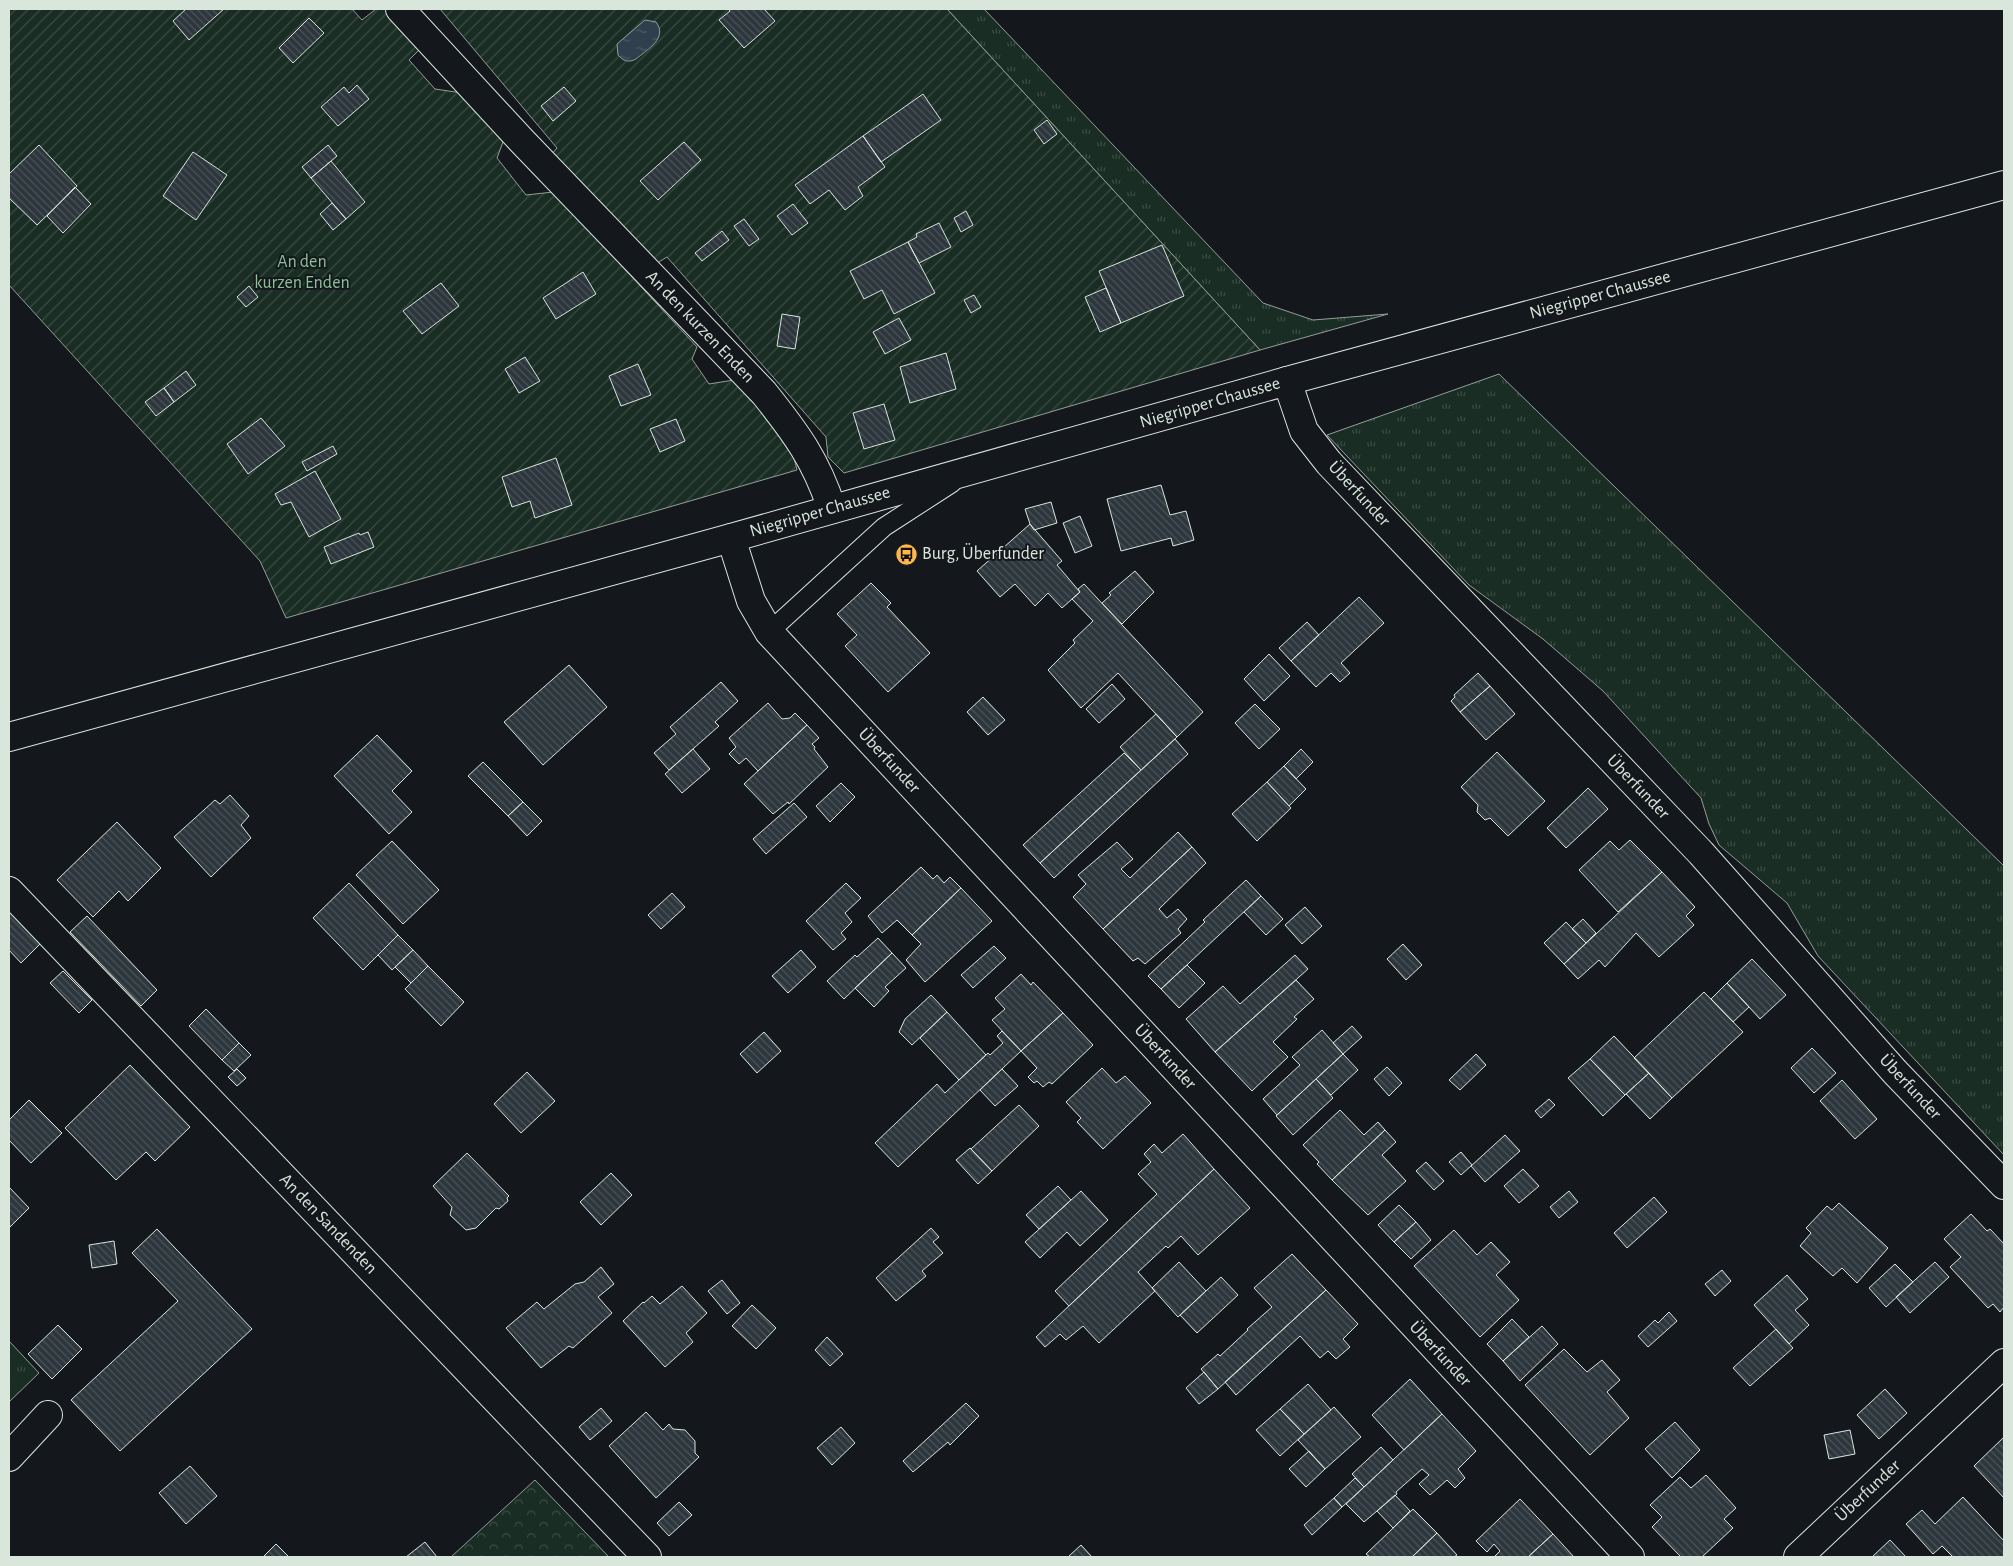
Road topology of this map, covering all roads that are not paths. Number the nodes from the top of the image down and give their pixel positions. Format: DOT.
graph roads {
  1 [pos="400,9"];
  2 [pos="2004,185"];
  3 [pos="1287,381"];
  4 [pos="974,469"];
  5 [pos="832,509"];
  6 [pos="731,538"];
  7 [pos="769,632"];
  8 [pos="9,737"];
  9 [pos="9,891"];
  10 [pos="2004,1185"];
  11 [pos="2004,1363"];
  12 [pos="48,1415"];
  13 [pos="9,1457"];
  14 [pos="647,1557"];
  15 [pos="1630,1557"];
  16 [pos="1798,1557"];
  1 -- 5 [label="street, An den kurzen Enden"];
  2 -- 3 [label="street, Niegripper Chaussee"];
  3 -- 4 [label="street, Niegripper Chaussee"];
  3 -- 10 [label="street, Überfunder"];
  4 -- 5 [label="street, Niegripper Chaussee"];
  4 -- 7 [label="lane"];
  5 -- 6 [label="street, Niegripper Chaussee"];
  6 -- 7 [label="street, Überfunder"];
  6 -- 8 [label="street, Niegripper Chaussee"];
  7 -- 15 [label="street, Überfunder"];
  9 -- 14 [label="street, An den Sandenden"];
  11 -- 16 [label="street, Überfunder"];
  12 -- 13 [label="street"];
}
